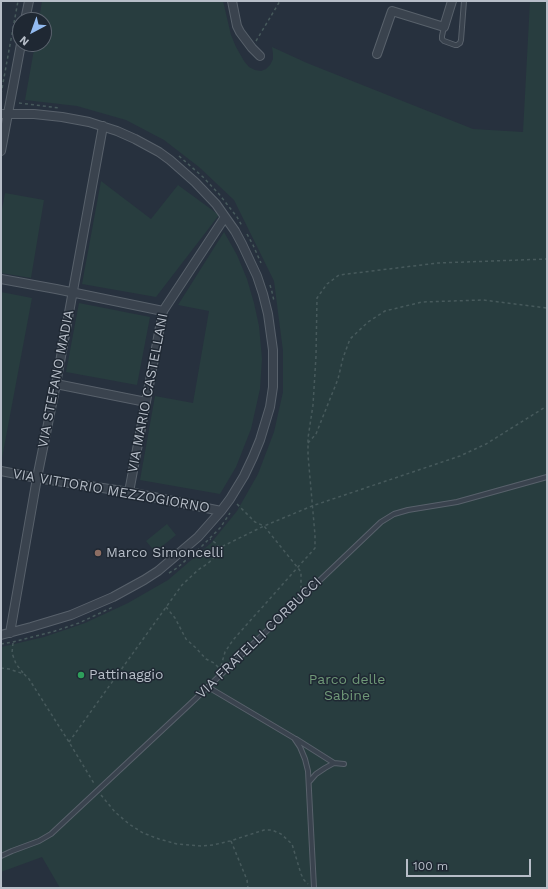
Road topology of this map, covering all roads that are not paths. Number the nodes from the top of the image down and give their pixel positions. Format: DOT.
graph roads {
  1 [pos="29,1"];
  2 [pos="232,1"];
  3 [pos="452,1"];
  4 [pos="464,1"];
  5 [pos="27,12"];
  6 [pos="444,27"];
  7 [pos="19,52"];
  8 [pos="377,54"];
  9 [pos="260,56"];
  10 [pos="4,114"];
  11 [pos="103,126"];
  12 [pos="1,151"];
  13 [pos="225,217"];
  14 [pos="1,279"];
  15 [pos="72,292"];
  16 [pos="163,310"];
  17 [pos="56,384"];
  18 [pos="146,402"];
  19 [pos="1,471"];
  20 [pos="547,477"];
  21 [pos="37,478"];
  22 [pos="129,492"];
  23 [pos="221,511"];
  24 [pos="10,633"];
  25 [pos="1,634"];
  26 [pos="208,687"];
  27 [pos="294,738"];
  28 [pos="334,763"];
  29 [pos="344,764"];
  30 [pos="308,782"];
  31 [pos="1,856"];
  32 [pos="314,887"];
  1 -- 5 [label="street"];
  2 -- 9 [label="street"];
  3 -- 6 [label="street"];
  4 -- 6 [label="lane"];
  6 -- 8 [label="street"];
  7 -- 10 [label="street"];
  10 -- 11 [label="street"];
  10 -- 12 [label="street"];
  11 -- 13 [label="street"];
  11 -- 15 [label="street, VIA STEFANO MADIA"];
  13 -- 16 [label="street, VIA MARIO CASTELLANI"];
  13 -- 23 [label="street"];
  14 -- 15 [label="street"];
  15 -- 16 [label="street"];
  15 -- 17 [label="street, VIA STEFANO MADIA"];
  16 -- 18 [label="street, VIA MARIO CASTELLANI"];
  17 -- 18 [label="street"];
  17 -- 21 [label="street, VIA STEFANO MADIA"];
  18 -- 22 [label="street, VIA MARIO CASTELLANI"];
  19 -- 21 [label="street, VIA VITTORIO MEZZOGIORNO"];
  20 -- 26 [label="lane, VIA FRATELLI CORBUCCI"];
  21 -- 22 [label="street, VIA VITTORIO MEZZOGIORNO"];
  21 -- 24 [label="street, VIA STEFANO MADIA"];
  22 -- 23 [label="street, VIA VITTORIO MEZZOGIORNO"];
  23 -- 24 [label="street"];
  24 -- 25 [label="street"];
  26 -- 27 [label="lane"];
  26 -- 31 [label="lane, VIA FRATELLI CORBUCCI"];
  27 -- 28 [label="lane"];
  27 -- 30 [label="lane"];
  28 -- 29 [label="lane"];
  28 -- 30 [label="lane"];
  30 -- 32 [label="lane"];
}
